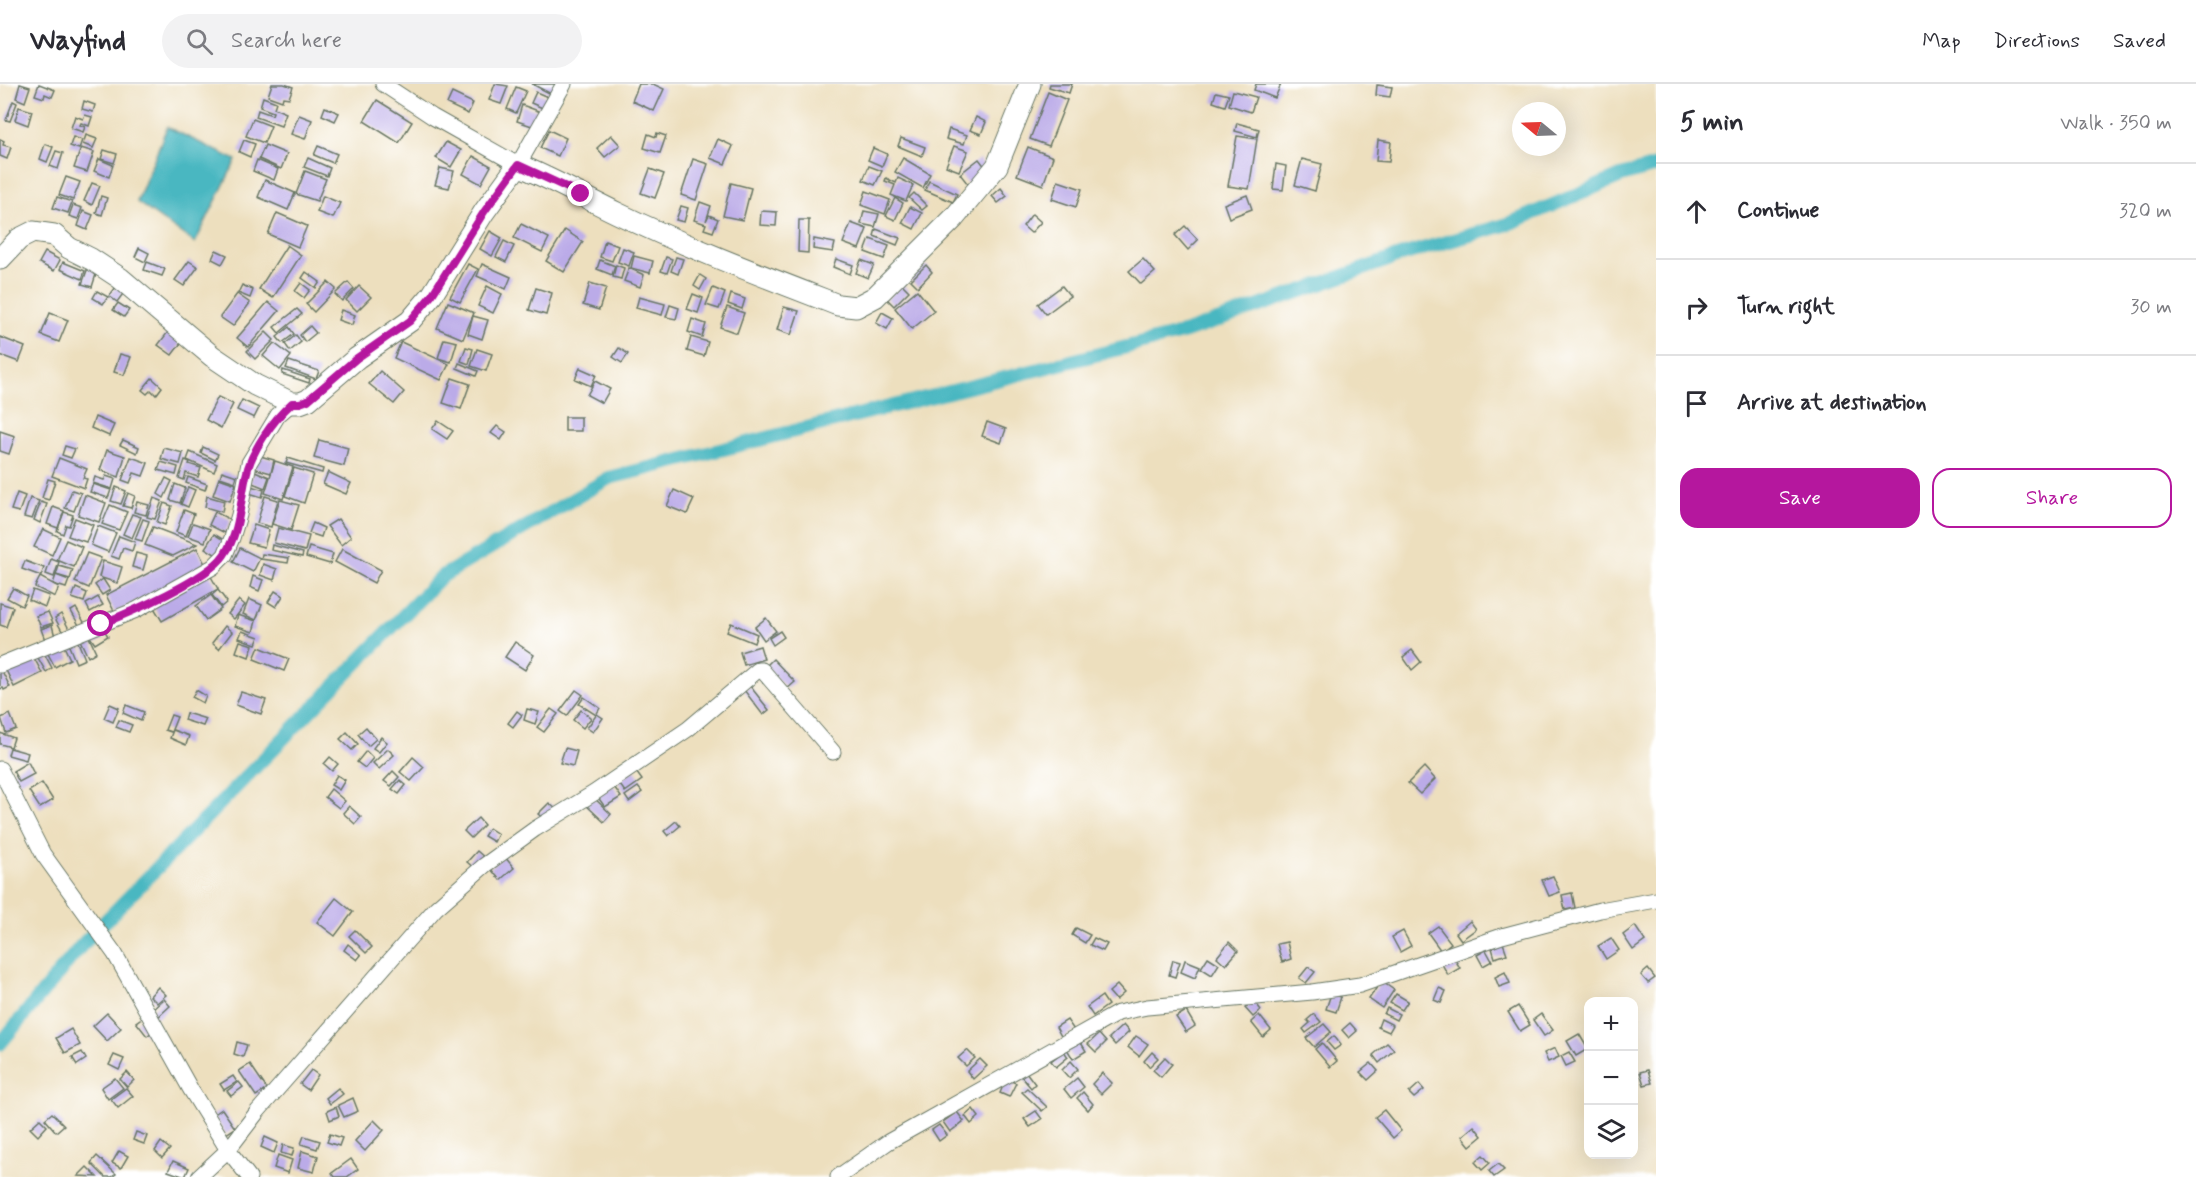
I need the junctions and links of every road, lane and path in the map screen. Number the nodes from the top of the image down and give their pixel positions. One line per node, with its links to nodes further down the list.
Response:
1 (383, 84): 4 (street)
2 (564, 84): 4 (street)
3 (1030, 84): 4 (main road)
4 (518, 165): 6 (main road)
5 (0, 259): 6 (main road)
6 (292, 403): 7 (street)
7 (0, 665)
8 (833, 752): 11 (street)
9 (0, 769): 11 (street)
10 (1656, 900): 14 (street)
11 (228, 1150): 12 (street); 13 (street)
12 (199, 1177)
13 (249, 1177)
14 (838, 1177)

